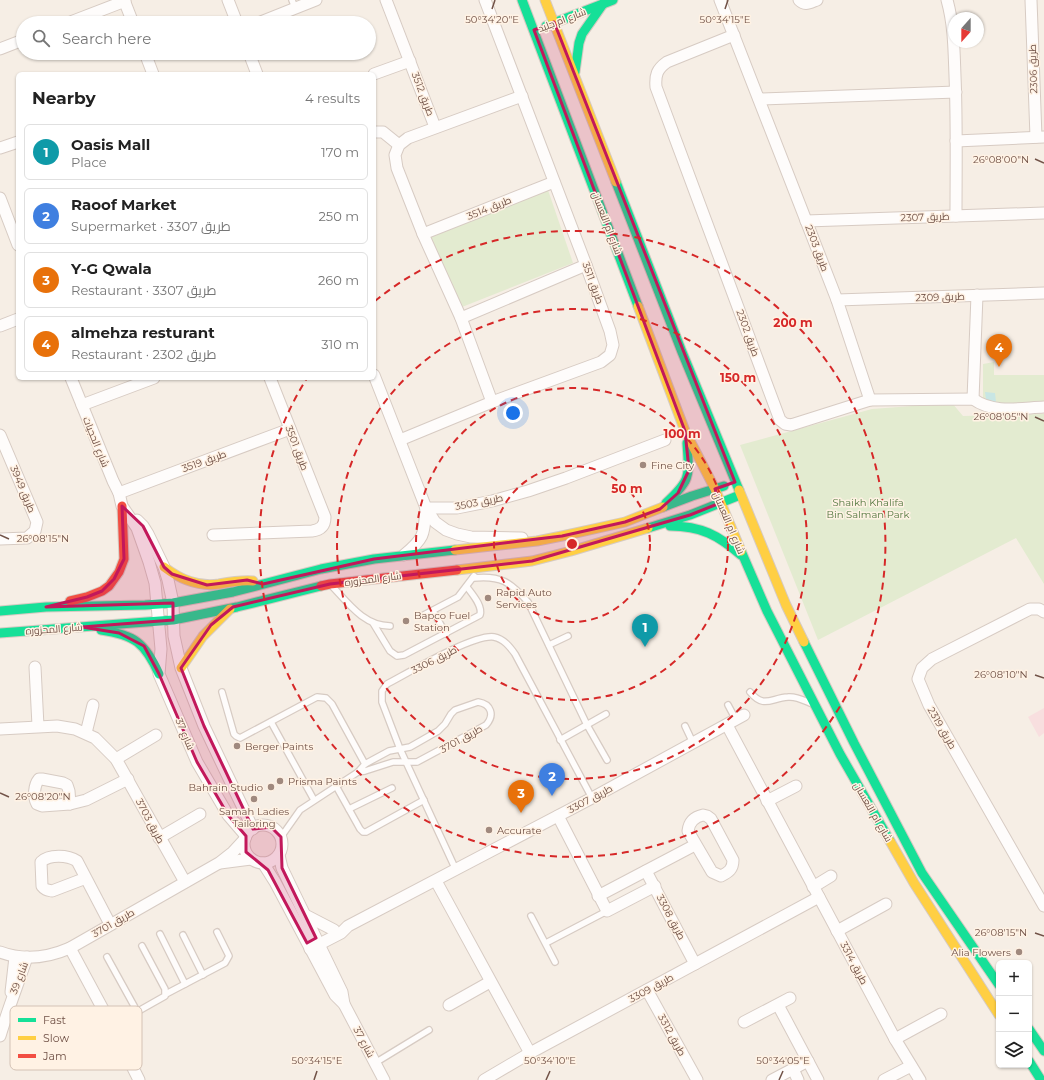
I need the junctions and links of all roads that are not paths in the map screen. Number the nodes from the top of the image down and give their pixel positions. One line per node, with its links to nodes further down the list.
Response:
1 (228, 0): 19 (street)
2 (316, 0): 14 (street)
3 (386, 0): 28 (street, طريق 3512)
4 (485, 0): 34 (street, طريق 3511)
5 (522, 0): 16 (main road, شارع ام النعسان)
6 (556, 0): 16 (main road, شارع ام جليد)
7 (613, 0): 15 (main road, شارع ام جليد)
8 (720, 0): 23 (street, طريق 2303)
9 (799, 0): 10 (street)
10 (817, 0)
11 (947, 0): 33 (street)
12 (1031, 0): 38 (street, طريق 2306)
13 (124, 1): 17 (street); 18 (street)
14 (294, 4): 20 (street)
15 (603, 4): 21 (main road, شارع ام جليد); 32 (main road)
16 (538, 6): 21 (main road, شارع ام النعسان); 22 (main road, شارع ام النعسان)
17 (86, 16)
18 (130, 16)
19 (234, 16)
20 (271, 16)
21 (554, 22): 22 (main road, شارع ام جليد); 32 (main road, شارع ام النعسان)
22 (534, 30): 67 (main road, شارع ام النعسان)
23 (734, 35): 35 (street, طريق 2303); 62 (street, طريق 2302)
24 (16, 43): 25 (street)
25 (0, 49)
26 (148, 60): 29 (street)
27 (252, 60): 30 (street)
28 (410, 61): 31 (street, طريق 3512); 36 (street, طريق 3512)
29 (152, 72)
30 (256, 72)
31 (376, 73)
32 (574, 74): 71 (main road, شارع ام النعسان)
33 (956, 92): 35 (street); 39 (street)
34 (522, 96): 36 (street); 43 (street, طريق 3511)
35 (758, 99): 47 (street, طريق 2303)
36 (435, 128): 41 (street)
37 (378, 132): 41 (street)
38 (1040, 137): 39 (street, طريق 2306)
39 (956, 141): 46 (street)
40 (16, 143): 42 (street)
41 (399, 145): 48 (street)
42 (0, 148)
43 (554, 182): 48 (street, طريق 3514); 50 (street, طريق 3511)
44 (0, 198): 49 (street)
45 (1044, 214): 46 (street, طريق 2307)
46 (956, 216): 47 (street, طريق 2307)
47 (806, 221): 53 (street, طريق 2303)
48 (423, 234): 54 (street)
49 (16, 238)
50 (586, 265): 54 (street); 63 (street, طريق 3511)
51 (1044, 293): 52 (street, طريق 2309)
52 (977, 295): 53 (street, طريق 2309); 61 (street)
53 (837, 300): 62 (street, طريق 2303)
54 (462, 318): 63 (street)
55 (16, 320): 56 (street)
56 (0, 326)
57 (71, 380): 64 (street, شارع الحجيات)
58 (149, 380): 64 (street)
59 (271, 380): 66 (street, طريق 3501)
60 (376, 380): 69 (street)
61 (973, 399): 62 (street, طريق 2302); 65 (street, طريق 2302)
62 (870, 400)
63 (492, 402): 69 (street, طريق 3511)
64 (82, 405): 73 (street, شارع الحجيات)
65 (1044, 407)
66 (290, 429): 73 (street, طريق 3519); 82 (street, طريق 3501)
67 (685, 431): 72 (main road, شارع ام النعسان); 79 (main road)
68 (0, 434): 83 (street, طريق 3949)
69 (400, 440): 77 (street)
70 (665, 440): 78 (street, طريق 3503)
71 (735, 482): 72 (main road, شارع المحزوره); 74 (main road, شارع ام النعسان)
72 (715, 489): 75 (main road, شارع ام النعسان); 79 (main road, شارع المحزوره)
73 (119, 493): 76 (street, شارع الحجيات)
74 (740, 495): 75 (main road, شارع المحزوره); 188 (main road, شارع ام النعسان)
75 (720, 503): 80 (main road, شارع المحزوره); 86 (main road, شارع ام النعسان)
76 (122, 506): 87 (street); 94 (street, شارع الحجيات); 95 (main road)
77 (426, 508): 78 (street, طريق 3503); 81 (street); 85 (street)
78 (457, 508): 81 (street)
79 (660, 508): 84 (main road, شارع المحزوره)
80 (649, 527): 86 (main road); 88 (main road, شارع المحزوره)
81 (446, 530): 84 (street)
82 (213, 535)
83 (0, 539)
84 (537, 541): 85 (main road, شارع المحزوره)
85 (404, 555): 90 (main road, شارع المحزوره)
86 (743, 556): 115 (main road, شارع ام النعسان)
87 (164, 567): 90 (main road); 93 (street)
88 (480, 567): 89 (lane); 91 (main road, شارع المحزوره)
89 (473, 578): 92 (lane); 109 (lane)
90 (263, 584): 93 (main road, شارع المحزوره)
91 (330, 584): 96 (main road, شارع المحزوره); 103 (lane)
92 (467, 587): 98 (lane); 107 (lane)
93 (173, 603): 94 (main road, شارع المحزوره); 102 (street)
94 (158, 604): 95 (main road, شارع المحزوره); 101 (street, شارع الحجيات)
95 (46, 608): 97 (main road, شارع المحزوره)
96 (233, 608): 102 (main road, شارع المحزوره); 111 (main road)
97 (0, 611)
98 (433, 611): 100 (lane); 107 (lane)
99 (1044, 612): 166 (street, طريق 2319)
100 (422, 616)
101 (158, 620): 102 (main road, شارع المحزوره); 105 (main road, شارع المحزوره); 112 (street, شارع 37)
102 (173, 620): 111 (street)
103 (373, 623): 104 (lane); 107 (lane)
104 (390, 626)
105 (82, 627): 106 (main road, شارع المحزوره); 112 (main road)
106 (0, 633)
107 (446, 634)
108 (568, 636): 109 (lane)
109 (549, 645): 121 (lane)
110 (35, 667): 122 (street)
111 (181, 668): 147 (street)
112 (159, 674): 147 (street, شارع 37)
113 (222, 692): 120 (lane)
114 (750, 692): 115 (lane)
115 (815, 704): 199 (main road, شارع ام النعسان)
116 (93, 705): 125 (street)
117 (728, 705): 119 (lane)
118 (606, 714): 121 (lane)
119 (735, 720): 128 (street, طريق 3307); 142 (street, طريق 3314)
120 (271, 722): 133 (lane); 140 (lane)
121 (587, 725): 127 (lane); 131 (lane)
122 (38, 726): 124 (street, طريق 3703); 125 (street, طريق 3703)
123 (685, 726): 128 (lane)
124 (0, 729)
125 (86, 733): 130 (street, طريق 3703)
126 (156, 735): 130 (street)
127 (560, 740): 129 (lane, طريق 3306); 139 (lane, طريق 3306)
128 (694, 743): 139 (street, طريق 3307)
129 (400, 749): 132 (lane, طريق 3306); 132 (lane, طريق 3701); 133 (lane, طريق 3701)
130 (116, 759): 135 (street, طريق 3703)
131 (607, 760)
132 (407, 763): 134 (lane, طريق 3701); 141 (lane, طريق 3306)
133 (366, 764): 134 (lane, طريق 3701)
134 (358, 772): 136 (lane, طريق 3701)
135 (128, 778): 143 (street); 149 (street, طريق 3703)
136 (336, 786): 140 (lane, طريق 3701); 144 (lane)
137 (796, 786): 142 (street)
138 (392, 788): 144 (lane)
139 (592, 798): 146 (street, طريق 3307)
140 (314, 800): 148 (lane, طريق 3701)
141 (424, 800): 144 (lane); 155 (lane, طريق 3306)
142 (767, 801): 162 (street, طريق 3314)
143 (70, 804)
144 (349, 809)
145 (200, 814): 149 (street)
146 (558, 816): 155 (street, طريق 3307); 163 (street)
147 (248, 835): 148 (street); 152 (street); 153 (street, طريق 3701)
148 (280, 837): 151 (street)
149 (159, 838): 160 (street, طريق 3703)
150 (695, 845): 150 (street); 156 (street)
151 (279, 855): 154 (street); 168 (street, شارع 37)
152 (251, 859): 153 (street, طريق 3701); 154 (street)
153 (219, 863): 160 (street, طريق 3701)
154 (263, 863): 178 (street, شارع 37)
155 (456, 870): 159 (street, طريق 3307)
156 (646, 871): 161 (street, طريق 3308); 163 (street)
157 (831, 876): 162 (street)
158 (86, 878): 170 (street)
159 (436, 881): 171 (street, طريق 3307); 189 (street)
160 (185, 882): 170 (street, طريق 3701)
161 (655, 886): 167 (street); 186 (street, طريق 3308)
162 (813, 886): 164 (street, طريق 3314)
163 (598, 896): 167 (street)
164 (819, 897): 173 (street, طريق 3314); 186 (street, طريق 3309)
165 (886, 904): 173 (street)
166 (1044, 906)
167 (607, 911): 177 (lane)
168 (305, 915): 172 (street); 178 (street, شارع 37)
169 (531, 916): 177 (lane)
170 (110, 924): 180 (street, طريق 3701)
171 (348, 926): 172 (street, طريق 3307); 178 (street, طريق 3307)
172 (334, 930): 178 (street, طريق 3307)
173 (837, 931): 206 (street, طريق 3314)
174 (217, 932): 187 (lane)
175 (160, 934): 190 (lane)
176 (183, 935): 187 (lane)
177 (546, 943): 185 (lane)
178 (313, 944): 210 (street, شارع 37)
179 (142, 946): 192 (lane)
180 (70, 948): 184 (street, طريق 3701); 197 (street)
181 (0, 952): 183 (street, طريق 3701)
182 (107, 956): 198 (lane)
183 (15, 957): 184 (street, طريق 3701); 194 (street, شارع 39)
184 (27, 957): 194 (street, شارع 39)
185 (555, 962)
186 (695, 964): 191 (street, طريق 3309)
187 (203, 975): 190 (lane)
188 (996, 981)
189 (490, 982): 195 (street); 208 (street)
190 (186, 984): 192 (lane)
191 (647, 990): 208 (street, طريق 3309); 218 (street, طريق 3312)
192 (166, 994): 200 (lane)
193 (790, 998): 196 (street)
194 (11, 999): 205 (street, شارع 39)
195 (449, 1005)
196 (778, 1005): 202 (street); 209 (street)
197 (101, 1006)
198 (134, 1006)
199 (996, 1010)
200 (142, 1011)
201 (941, 1014): 206 (street)
202 (744, 1022)
203 (429, 1030): 210 (lane)
204 (1031, 1032): 207 (main road)
205 (0, 1036)
206 (895, 1039): 211 (street, طريق 3314)
207 (1044, 1051)
208 (530, 1053): 217 (street, طريق 3309)
209 (808, 1061): 213 (street); 221 (street)
210 (374, 1063): 216 (street, شارع 37)
211 (911, 1066): 222 (street); 223 (street, طريق 3314)
212 (1032, 1066): 224 (main road)
213 (793, 1069): 219 (street); 220 (street)
214 (134, 1070): 215 (street)
215 (139, 1080)
216 (383, 1080)
217 (484, 1080)
218 (696, 1080)
219 (772, 1080)
220 (798, 1080)
221 (818, 1080)
222 (884, 1080)
223 (920, 1080)
224 (1041, 1080)

